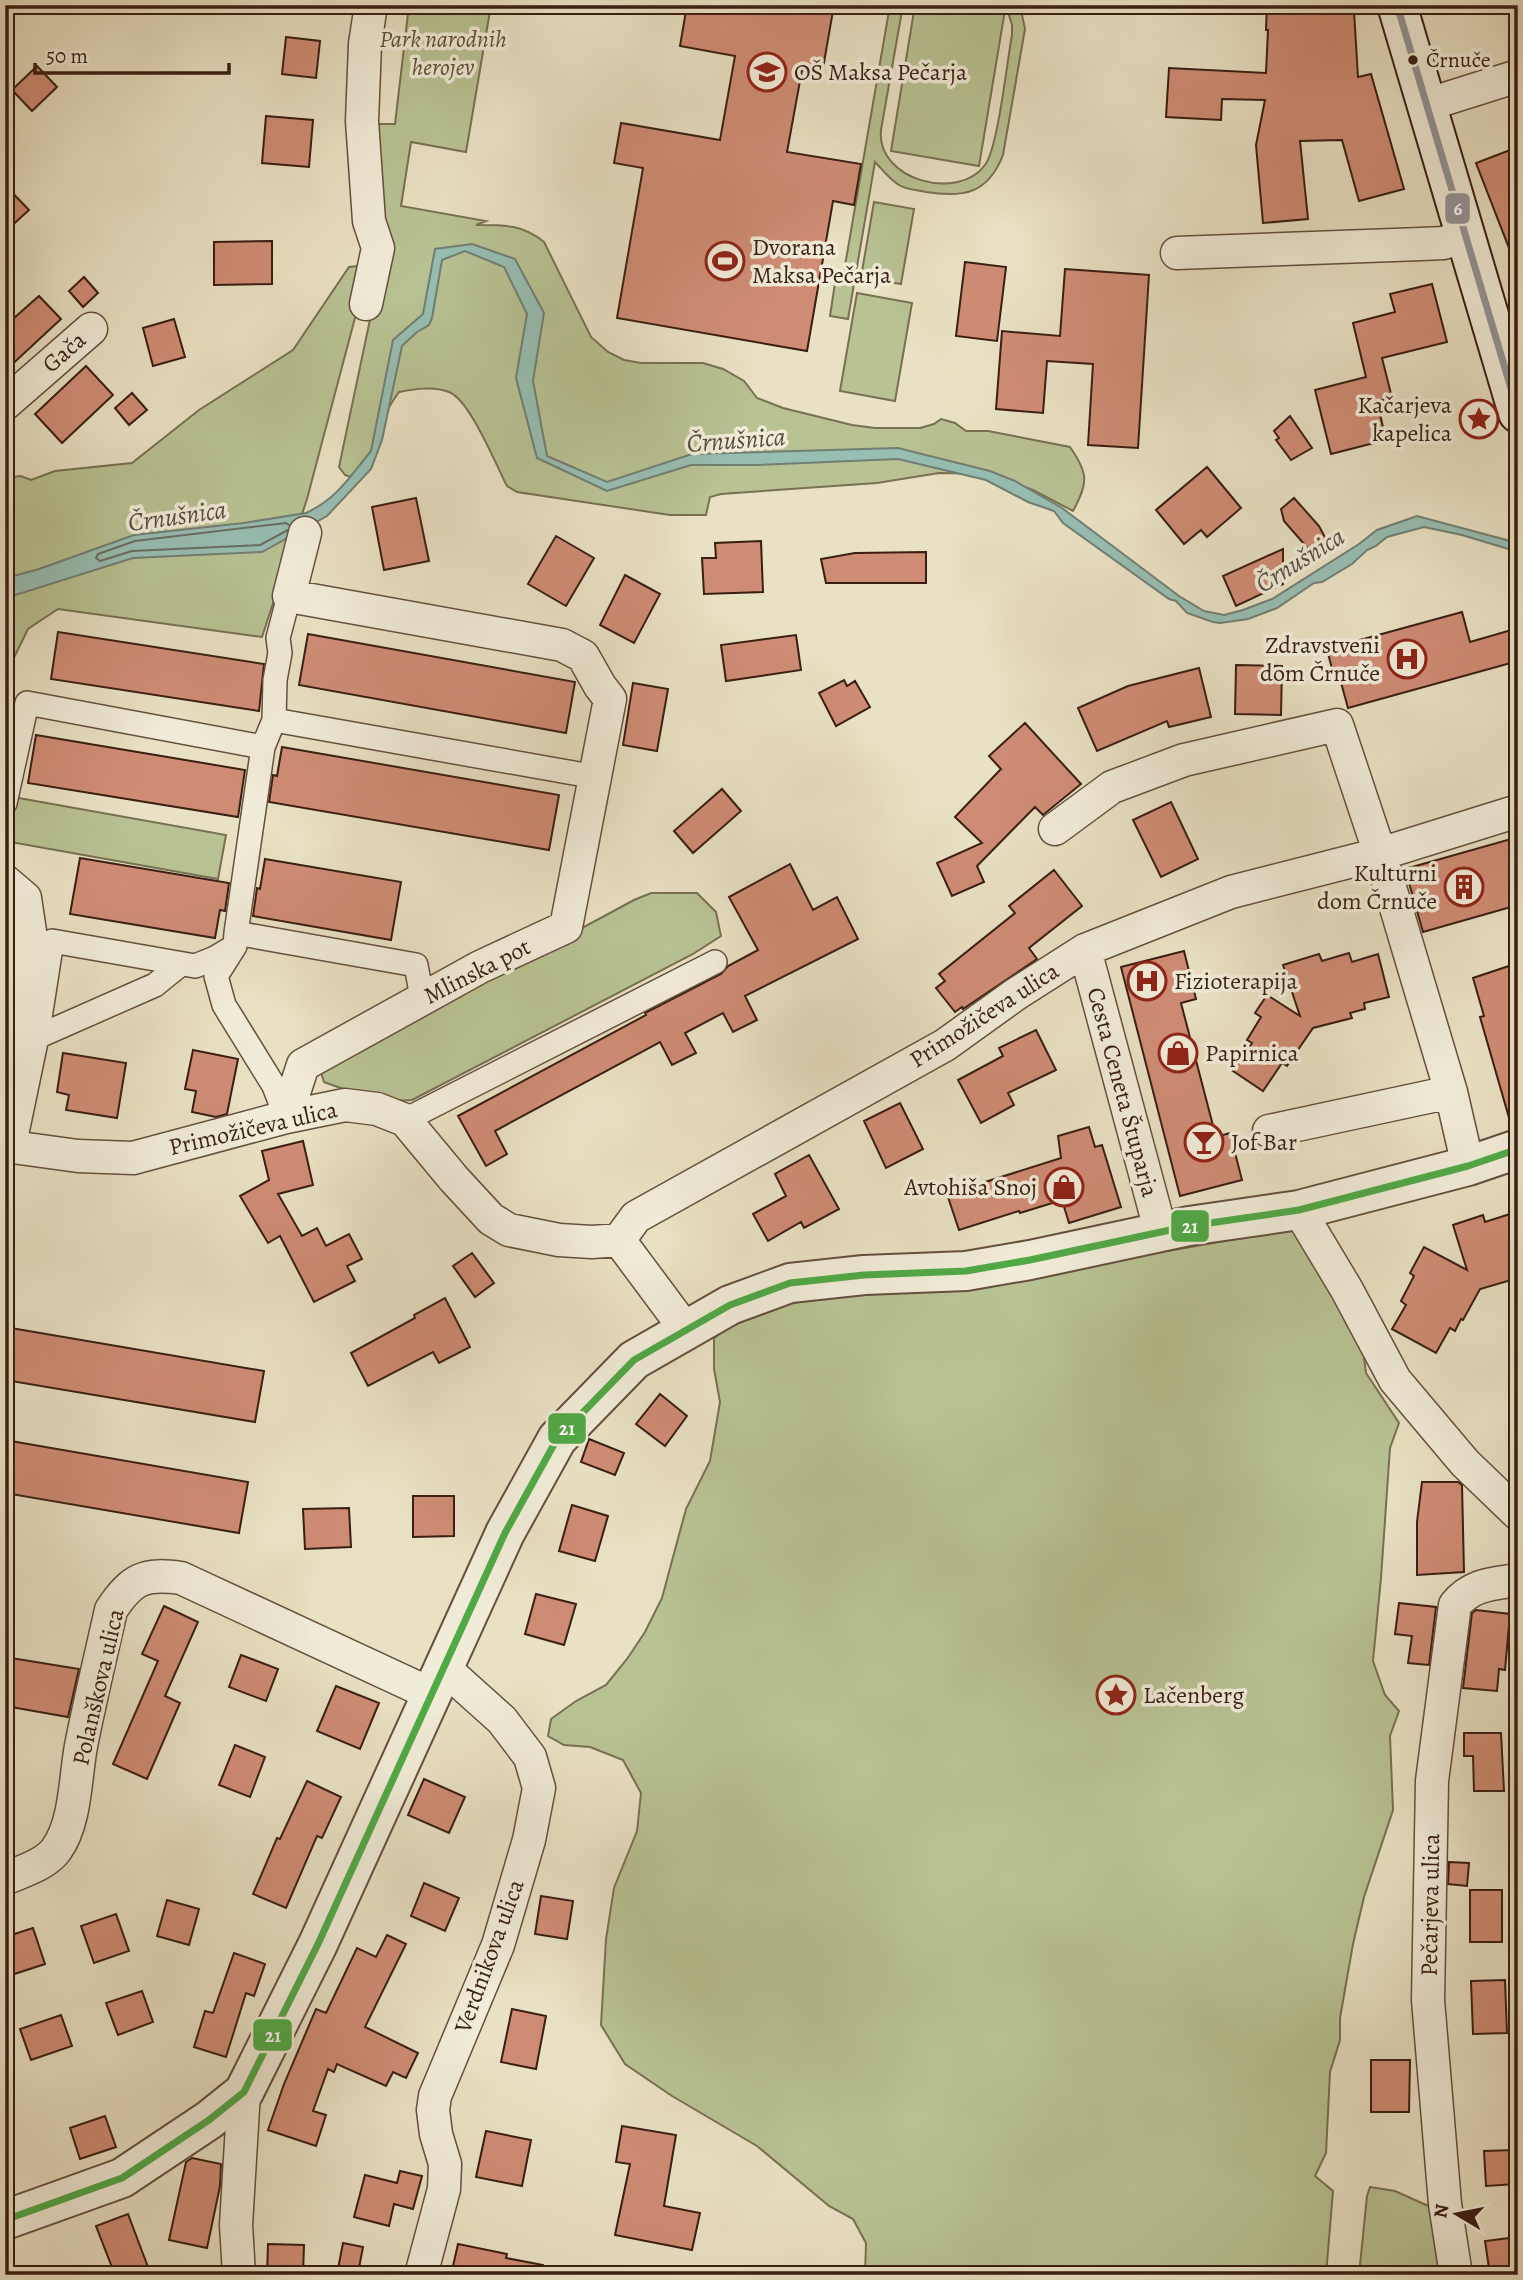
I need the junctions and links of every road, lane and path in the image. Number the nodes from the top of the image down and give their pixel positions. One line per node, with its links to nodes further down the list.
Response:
1 (371, 5): 7 (street)
2 (1397, 5): 4 (street)
3 (1516, 81): 4 (street)
4 (1426, 105): 5 (street)
5 (1465, 237): 6 (street); 10 (street)
6 (1177, 253)
7 (366, 304)
8 (91, 328): 9 (street, Gača)
9 (5, 404)
10 (1518, 413)
11 (305, 533): 12 (street)
12 (289, 596): 13 (street); 15 (street, Mlinska pot)
13 (274, 720): 14 (street); 15 (street)
14 (263, 747): 16 (street); 22 (street)
15 (596, 777): 26 (street, Mlinska pot)
16 (5, 803)
17 (1518, 811): 19 (street, Primožičeva ulica)
18 (1055, 830): 19 (street)
19 (1380, 854): 23 (street, Primožičeva ulica); 29 (street)
20 (5, 881): 21 (street)
21 (42, 940): 25 (street); 27 (street); 28 (street)
22 (235, 940): 25 (street); 26 (street); 30 (street)
23 (1085, 950): 37 (street, Cesta Ceneta Štuparja); 38 (street, Primožičeva ulica)
24 (715, 962): 31 (street)
25 (181, 964): 27 (street)
26 (422, 998): 30 (street, Mlinska pot)
27 (37, 1037): 33 (street)
28 (5, 1073)
29 (1451, 1092): 32 (street); 35 (street)
30 (286, 1118): 31 (street, Primožičeva ulica); 33 (street, Primožičeva ulica)
31 (405, 1120): 38 (street)
32 (1269, 1131)
33 (9, 1146)
34 (1518, 1149): 35 (street)
35 (1468, 1166): 36 (street)
36 (1299, 1210): 37 (street); 40 (street)
37 (1161, 1233): 39 (street)
38 (619, 1240): 39 (street)
39 (686, 1330): 42 (street)
40 (1518, 1514)
41 (1518, 1580): 48 (street, Pečarjeva ulica)
42 (438, 1681): 43 (street, Polanškova ulica); 44 (street); 47 (street, Verdnikova ulica)
43 (5, 1879)
44 (244, 2092): 45 (street); 46 (street)
45 (5, 2220)
46 (239, 2275)
47 (421, 2275)
48 (1456, 2275)

